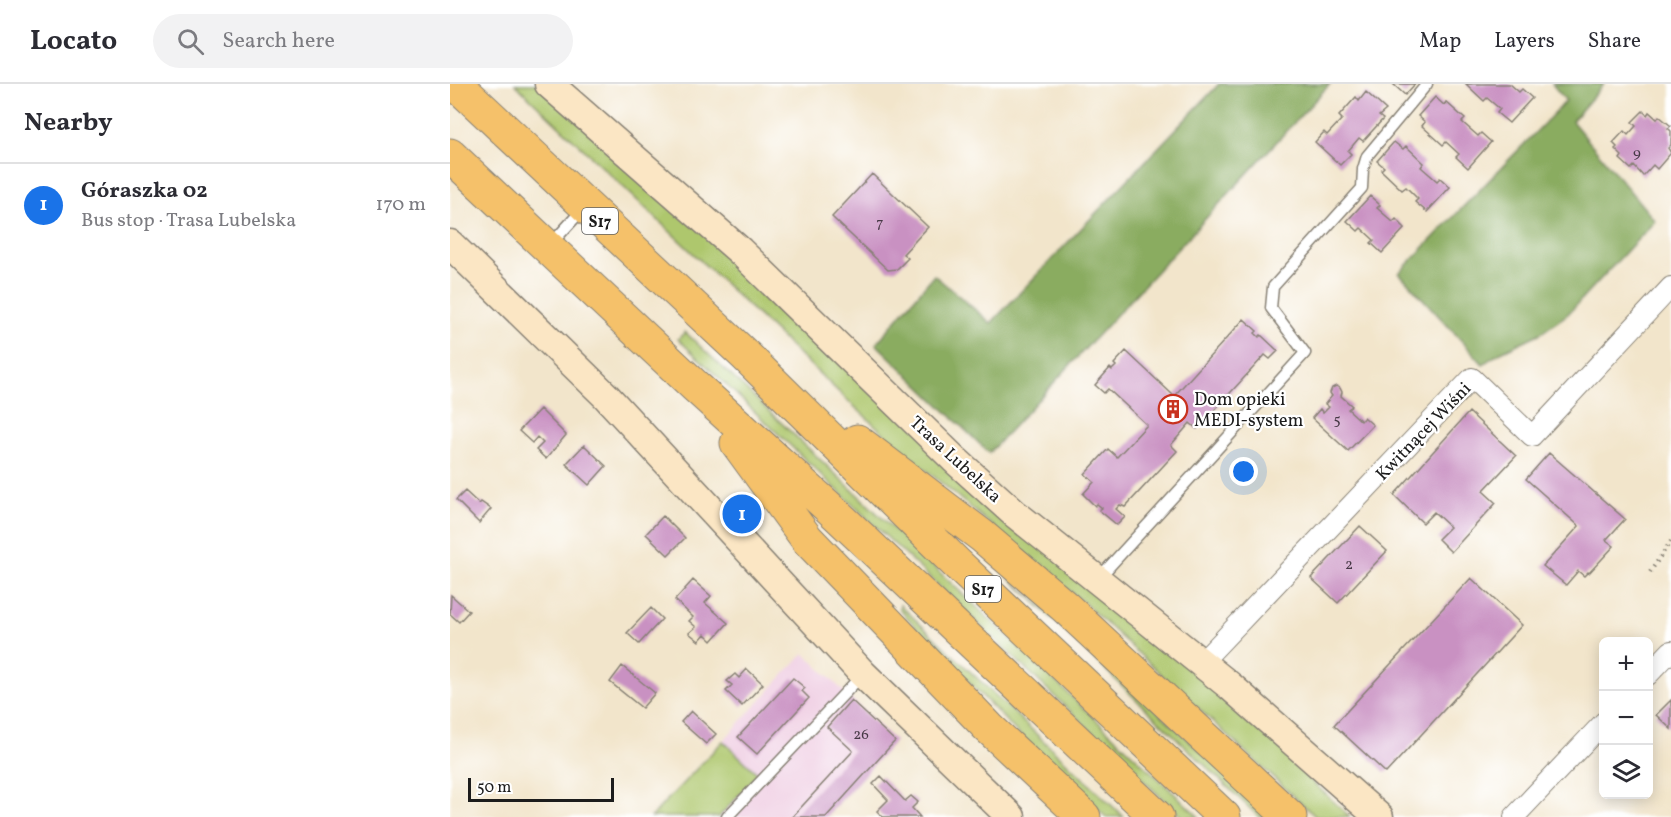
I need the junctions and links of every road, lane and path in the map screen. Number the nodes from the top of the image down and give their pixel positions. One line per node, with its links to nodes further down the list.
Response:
1 (456, 84): 5 (highway, S17)
2 (549, 84): 13 (street, Trasa Lubelska)
3 (1427, 84): 13 (lane)
4 (450, 155): 7 (highway, S17)
5 (585, 207): 7 (lane); 9 (highway, S17)
6 (450, 244): 17 (street)
7 (548, 248): 10 (highway, S17)
8 (1671, 287): 15 (street, Kwitnącej Wiśni)
9 (746, 356): 23 (highway, S17); 24 (highway)
10 (694, 386): 21 (highway); 22 (highway, S17)
11 (1671, 541): 12 (path)
12 (1650, 572)
13 (1097, 580): 15 (street, Trasa Lubelska)
14 (1671, 651): 16 (street)
15 (1201, 663): 25 (street, Trasa Lubelska)
16 (1653, 670)
17 (863, 674): 19 (lane); 20 (street)
18 (1599, 727): 26 (street)
19 (727, 817)
20 (1011, 817)
21 (1084, 817)
22 (1157, 817)
23 (1224, 817)
24 (1290, 817)
25 (1379, 817)
26 (1514, 817)

